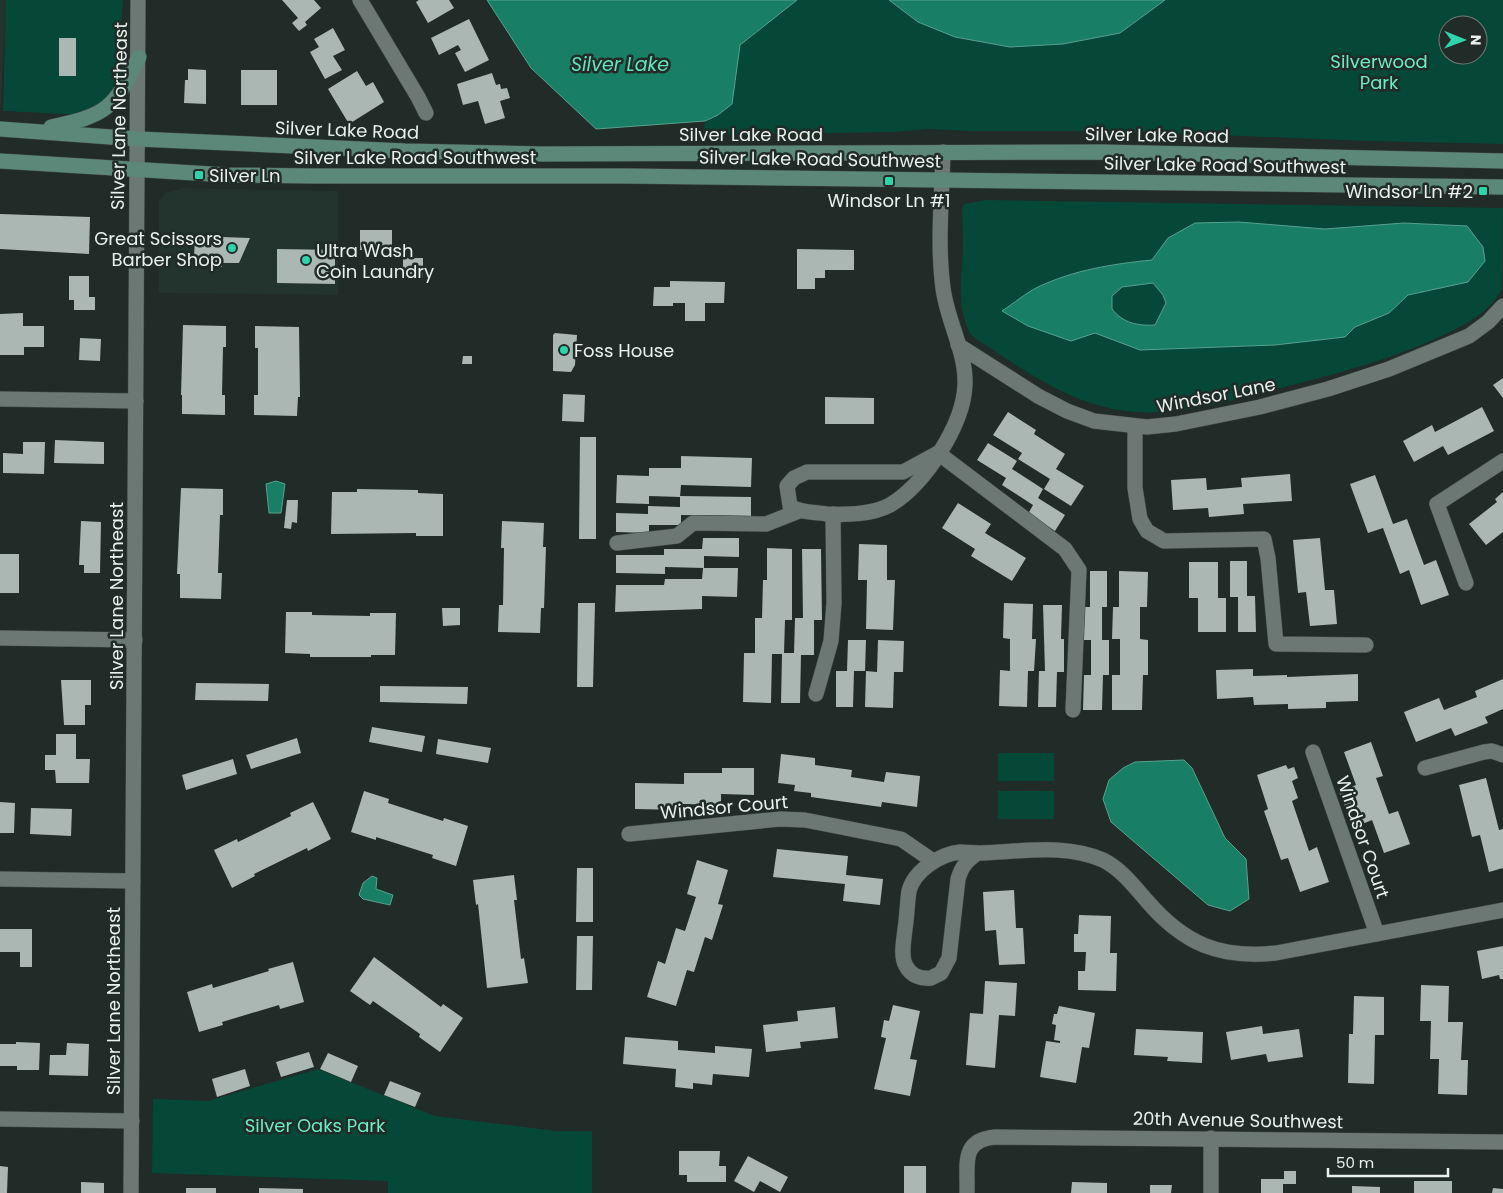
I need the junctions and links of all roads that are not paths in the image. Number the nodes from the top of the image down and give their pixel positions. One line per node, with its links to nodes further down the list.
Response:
1 (138, 0): 3 (street, Silver Lane Northeast)
2 (360, 0): 4 (street)
3 (139, 57): 6 (main road); 7 (street, Silver Lane Northeast)
4 (426, 113)
5 (0, 129): 6 (main road, Silver Lake Road)
6 (35, 131): 7 (main road, Silver Lake Road)
7 (138, 139): 8 (main road, Silver Lake Road); 11 (street, Silver Lane Northeast)
8 (943, 152): 10 (main road, Silver Lake Road); 12 (street)
9 (0, 161): 11 (main road, Silver Lake Road Southwest)
10 (1503, 161)
11 (137, 169): 12 (main road, Silver Lake Road Southwest); 17 (street, Silver Lane Northeast)
12 (942, 179): 13 (main road, Silver Lake Road Southwest); 15 (street)
13 (1503, 187)
14 (1503, 306): 18 (street, Windsor Lane)
15 (958, 345): 18 (street, Windsor Lane); 19 (street)
16 (0, 399): 17 (street)
17 (136, 401): 26 (street, Silver Lane Northeast)
18 (1135, 426): 27 (street)
19 (938, 453): 21 (street); 22 (street); 29 (street)
20 (1503, 461): 24 (street)
21 (799, 511): 22 (street); 23 (street)
22 (833, 514): 28 (street)
23 (618, 542)
24 (1466, 583)
25 (0, 638): 26 (street)
26 (135, 640): 37 (street, Silver Lane Northeast)
27 (1366, 645)
28 (816, 694)
29 (1073, 710)
30 (1313, 752): 39 (street, Windsor Court)
31 (1503, 755): 32 (street)
32 (1425, 768)
33 (629, 834): 35 (street, Windsor Court)
34 (978, 853): 35 (street); 35 (street); 39 (street)
35 (934, 861)
36 (0, 879): 37 (street)
37 (132, 881): 41 (street, Silver Lane Northeast)
38 (1503, 910): 39 (street)
39 (1377, 934)
40 (0, 1119): 41 (street)
41 (132, 1121): 44 (street, Silver Lane Northeast)
42 (1211, 1138): 43 (street, 20th Avenue Southwest); 45 (street, 20th Avenue Southwest); 46 (street)
43 (1503, 1142)
44 (131, 1193)
45 (967, 1193)
46 (1211, 1193)

